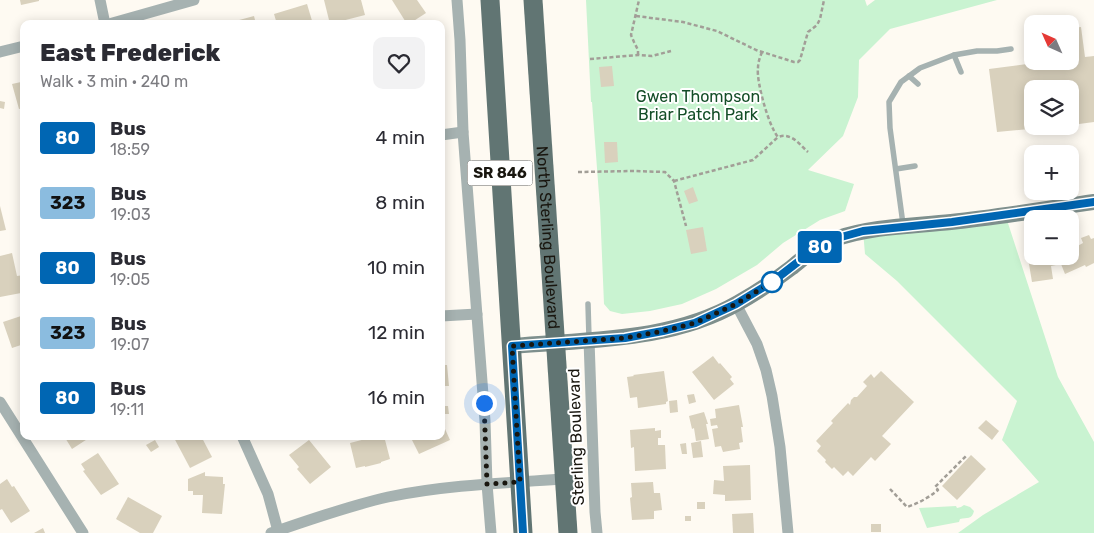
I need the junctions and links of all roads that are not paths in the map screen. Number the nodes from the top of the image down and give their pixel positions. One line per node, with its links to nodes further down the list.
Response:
1 (100, 0): 6 (street)
2 (194, 0): 7 (street)
3 (457, 0): 15 (street)
4 (490, 0): 27 (main road, SR 846)
5 (533, 0): 26 (main road, North Sterling Boulevard / SR 846)
6 (104, 20)
7 (123, 20)
8 (20, 47): 10 (street)
9 (1012, 49): 11 (lane)
10 (0, 52)
11 (954, 55): 12 (lane); 13 (lane)
12 (961, 72)
13 (909, 76): 14 (lane); 18 (lane)
14 (918, 84)
15 (464, 132): 16 (street); 23 (street)
16 (445, 134)
17 (915, 166): 18 (lane)
18 (896, 169): 20 (lane)
19 (1094, 202): 20 (street)
20 (903, 226): 22 (street)
21 (588, 304): 25 (lane)
22 (736, 304): 25 (street); 41 (street)
23 (477, 314): 24 (street); 34 (street)
24 (445, 316)
25 (589, 340): 26 (street); 40 (street, Sterling Boulevard)
26 (556, 342): 27 (street); 32 (main road, North Sterling Boulevard / SR 846)
27 (512, 346): 33 (main road, SR 846)
28 (0, 402): 29 (street)
29 (20, 434)
30 (24, 440): 36 (street)
31 (244, 440): 35 (street)
32 (564, 479): 33 (street); 39 (main road, North Sterling Boulevard / SR 846)
33 (520, 482): 34 (street); 38 (main road, SR 846)
34 (487, 484): 35 (street); 37 (street)
35 (274, 532)
36 (83, 533)
37 (491, 533)
38 (523, 533)
39 (568, 533)
40 (597, 533)
41 (788, 533)

